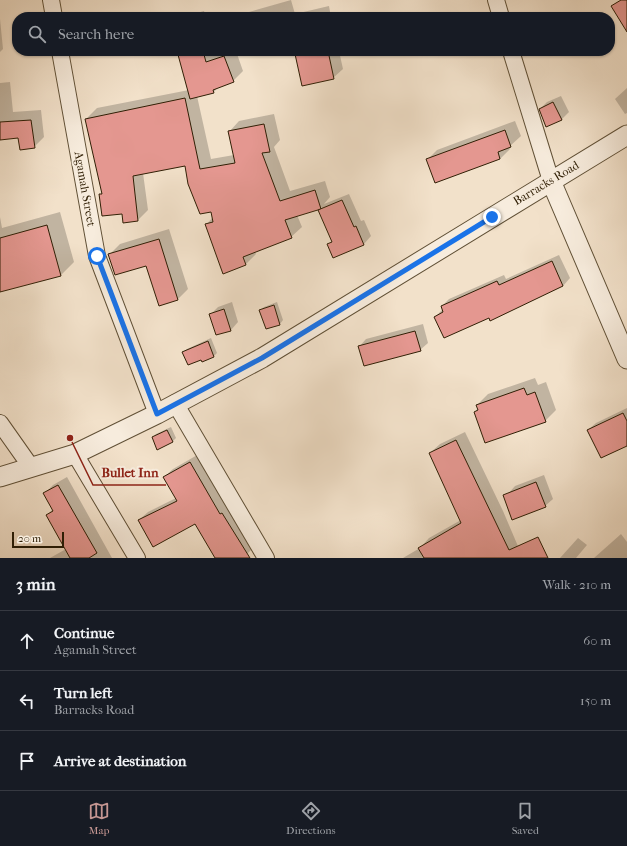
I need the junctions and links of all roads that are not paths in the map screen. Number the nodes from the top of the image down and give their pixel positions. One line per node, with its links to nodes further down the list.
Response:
1 (50, 0): 3 (street)
2 (496, 0): 4 (street)
3 (53, 12)
4 (500, 12)
5 (61, 56): 11 (street, Agamah Street)
6 (513, 56): 8 (street)
7 (627, 135): 8 (street, Barracks Road)
8 (551, 180): 9 (street); 10 (street, Barracks Road)
9 (627, 358)
10 (175, 403): 11 (street, Barracks Road); 17 (street)
11 (157, 414): 13 (street, Barracks Road)
12 (0, 423): 14 (street)
13 (75, 454): 14 (street, Barracks Road); 16 (street)
14 (31, 467): 15 (street, Barracks Road)
15 (0, 477)
16 (138, 558)
17 (266, 558)

